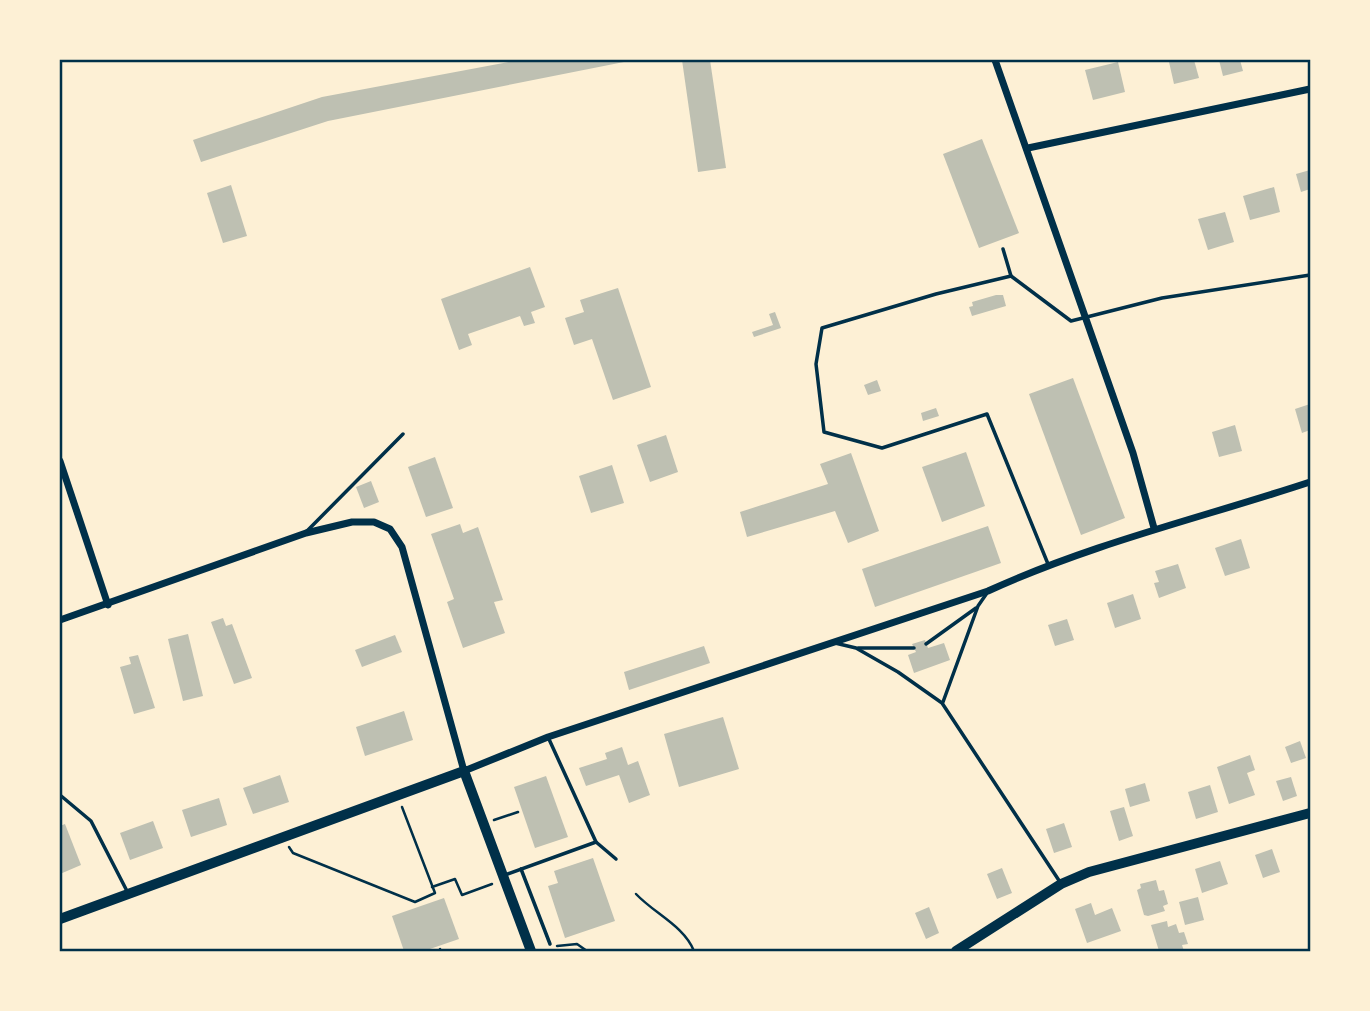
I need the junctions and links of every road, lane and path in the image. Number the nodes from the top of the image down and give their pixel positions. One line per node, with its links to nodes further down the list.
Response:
1 (995, 60): 3 (street)
2 (1311, 89): 3 (street)
3 (1028, 148): 7 (street)
4 (1003, 249): 6 (lane)
5 (1311, 275): 7 (lane)
6 (1011, 276): 7 (lane); 13 (lane)
7 (1085, 318): 11 (street)
8 (403, 433): 12 (lane)
9 (60, 461): 15 (street)
10 (1311, 482): 11 (street)
11 (1154, 528): 13 (street)
12 (306, 533): 15 (street); 24 (street)
13 (1048, 564): 14 (street)
14 (988, 591): 16 (lane); 18 (street)
15 (108, 605): 17 (street)
16 (978, 606): 19 (lane); 22 (lane)
17 (60, 620)
18 (833, 643): 20 (lane); 23 (street)
19 (926, 644)
20 (856, 648): 21 (lane); 22 (lane)
21 (914, 648)
22 (942, 703): 36 (lane)
23 (548, 737): 24 (street); 31 (lane)
24 (464, 771): 26 (street); 29 (street)
25 (60, 795): 38 (lane)
26 (398, 797): 30 (street); 37 (path)
27 (518, 812): 29 (path)
28 (1311, 813): 36 (street)
29 (485, 823): 34 (street)
30 (283, 839): 37 (path); 38 (street)
31 (596, 842): 32 (lane); 33 (lane)
32 (616, 859)
33 (521, 869): 34 (lane); 41 (lane)
34 (505, 875): 42 (street)
35 (495, 883): 37 (path)
36 (1061, 884): 45 (street)
37 (432, 887)
38 (129, 894): 40 (street)
39 (636, 894): 44 (path)
40 (60, 919)
41 (550, 944): 43 (path)
42 (531, 951)
43 (587, 951)
44 (694, 951)
45 (956, 951)

